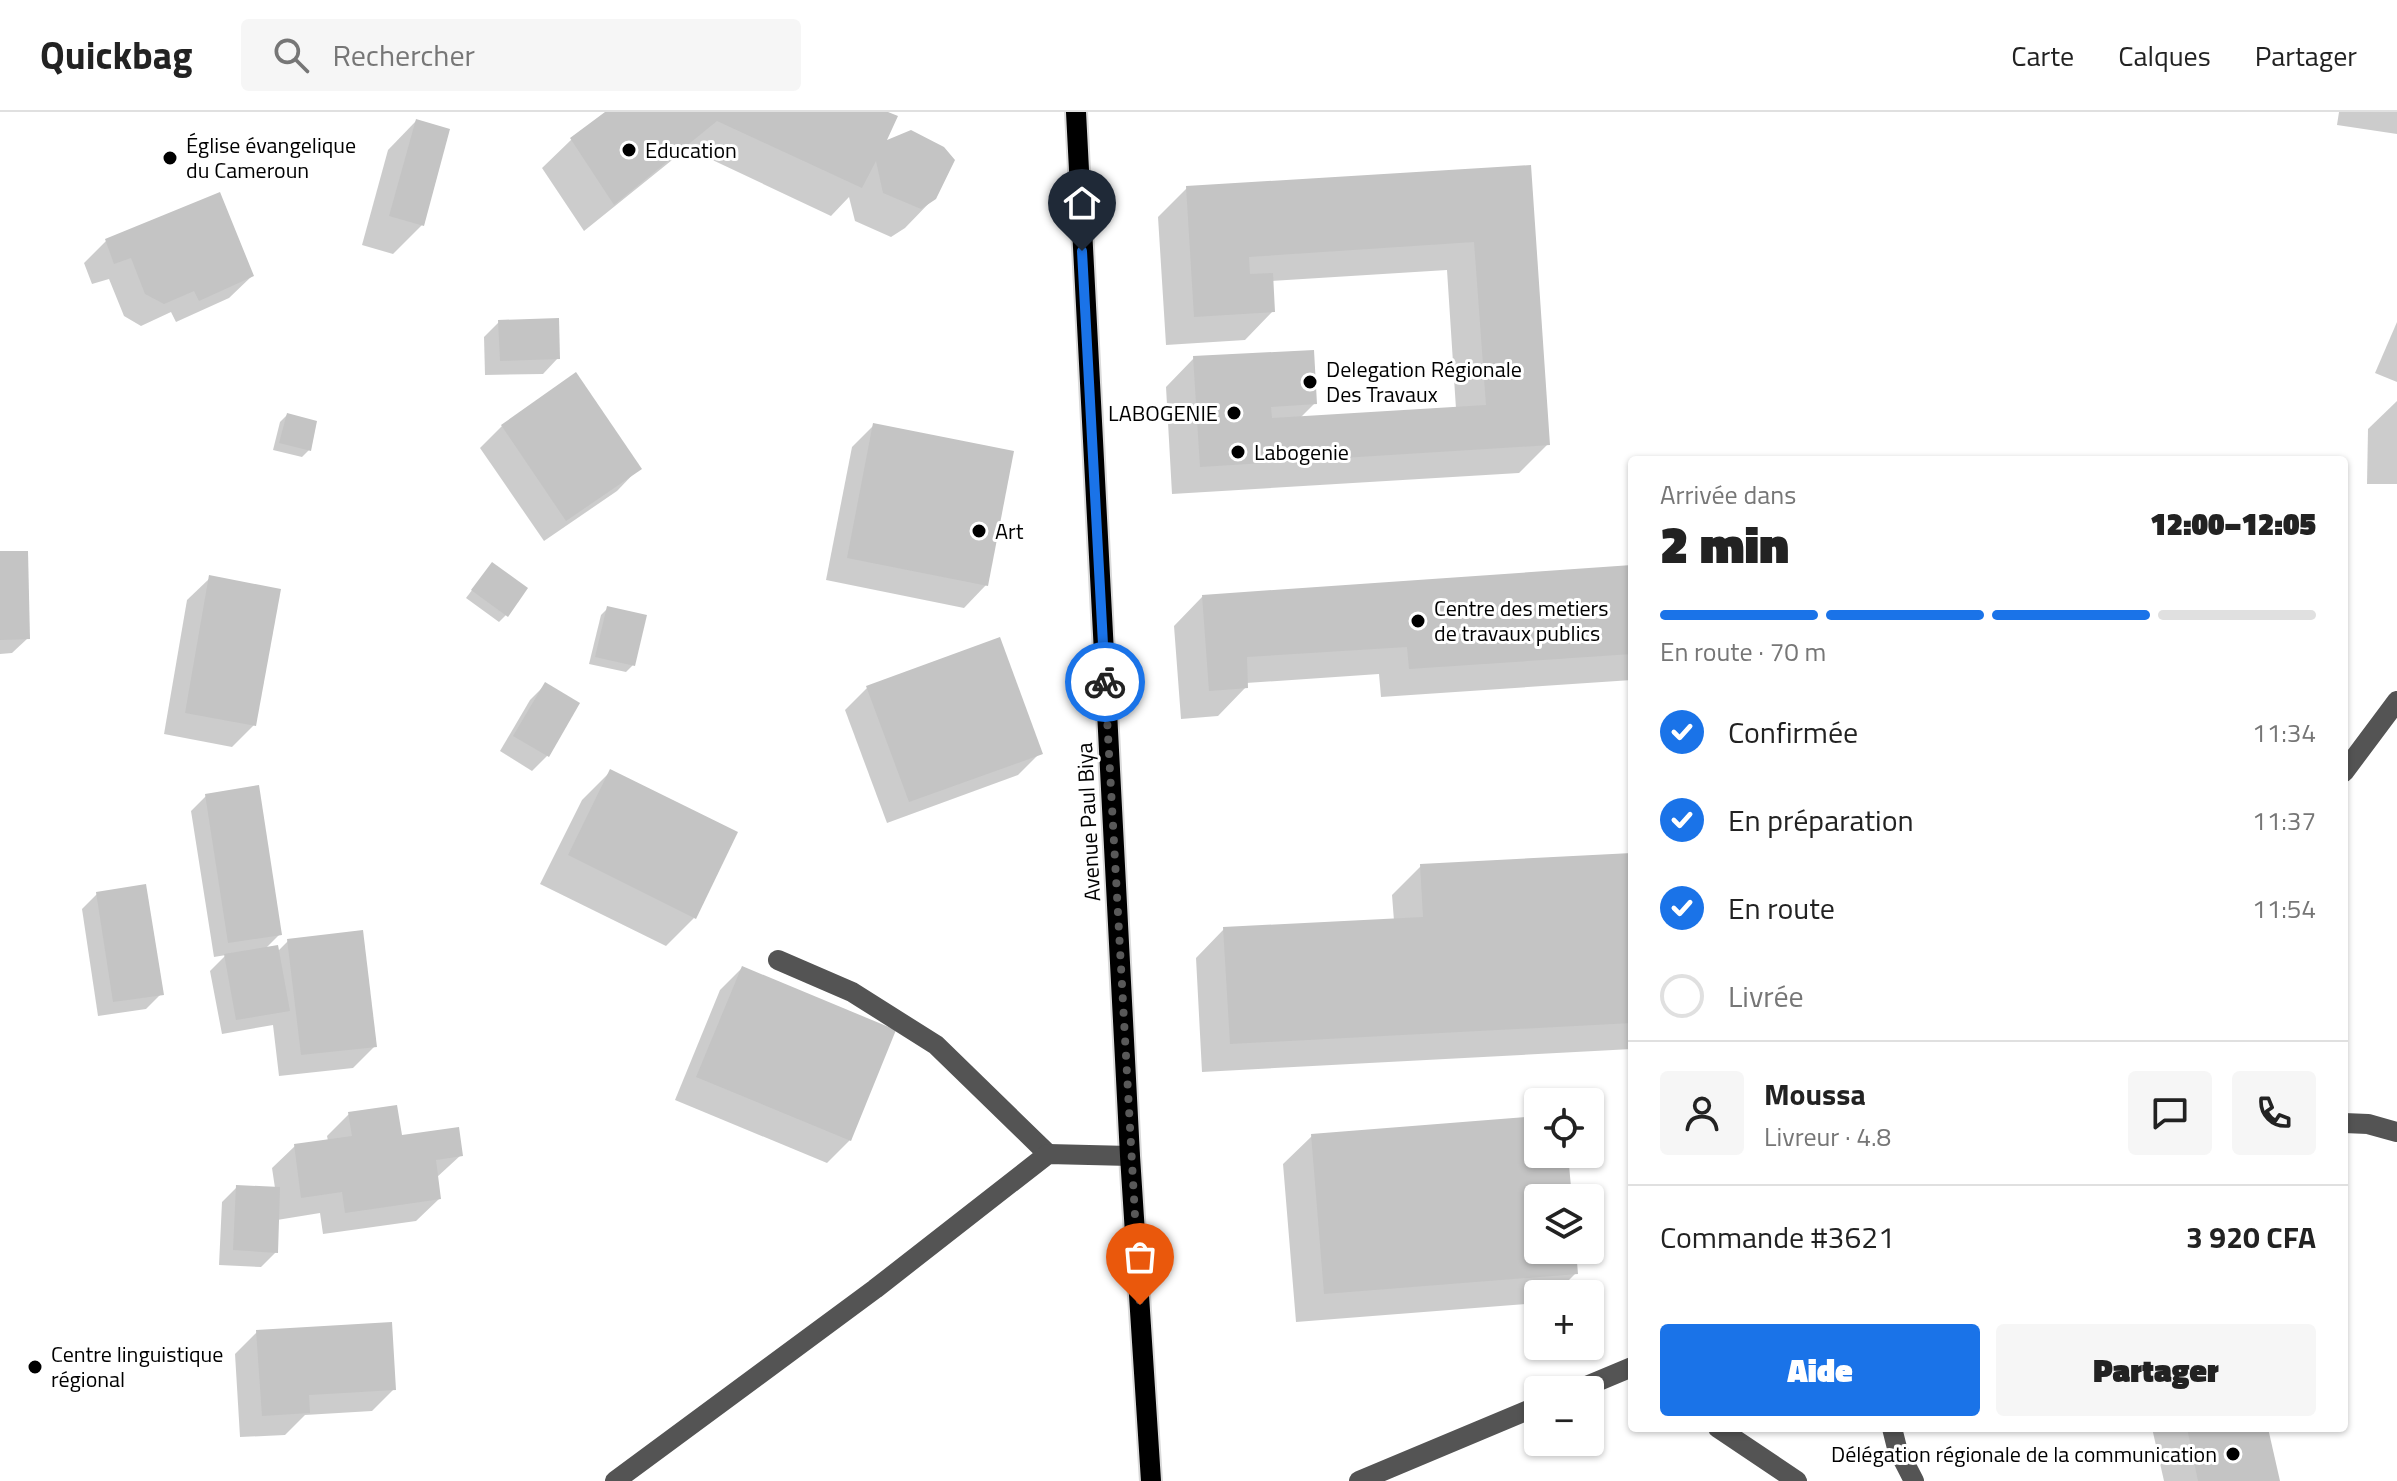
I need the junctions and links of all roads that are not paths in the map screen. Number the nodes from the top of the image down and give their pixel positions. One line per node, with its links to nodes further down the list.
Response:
1 (1076, 112): 8 (main road, Avenue Paul Biya)
2 (2397, 701): 3 (street)
3 (2348, 767)
4 (778, 960): 7 (street)
5 (2348, 1123): 6 (street)
6 (2397, 1132)
7 (1048, 1154): 8 (street); 14 (street)
8 (1130, 1156): 15 (main road, Avenue Paul Biya)
9 (1628, 1370): 10 (street)
10 (1604, 1380)
11 (1524, 1412): 16 (street)
12 (1724, 1432): 17 (street)
13 (1893, 1432): 18 (street)
14 (615, 1481)
15 (1151, 1481)
16 (1359, 1481)
17 (1797, 1481)
18 (1914, 1481)

